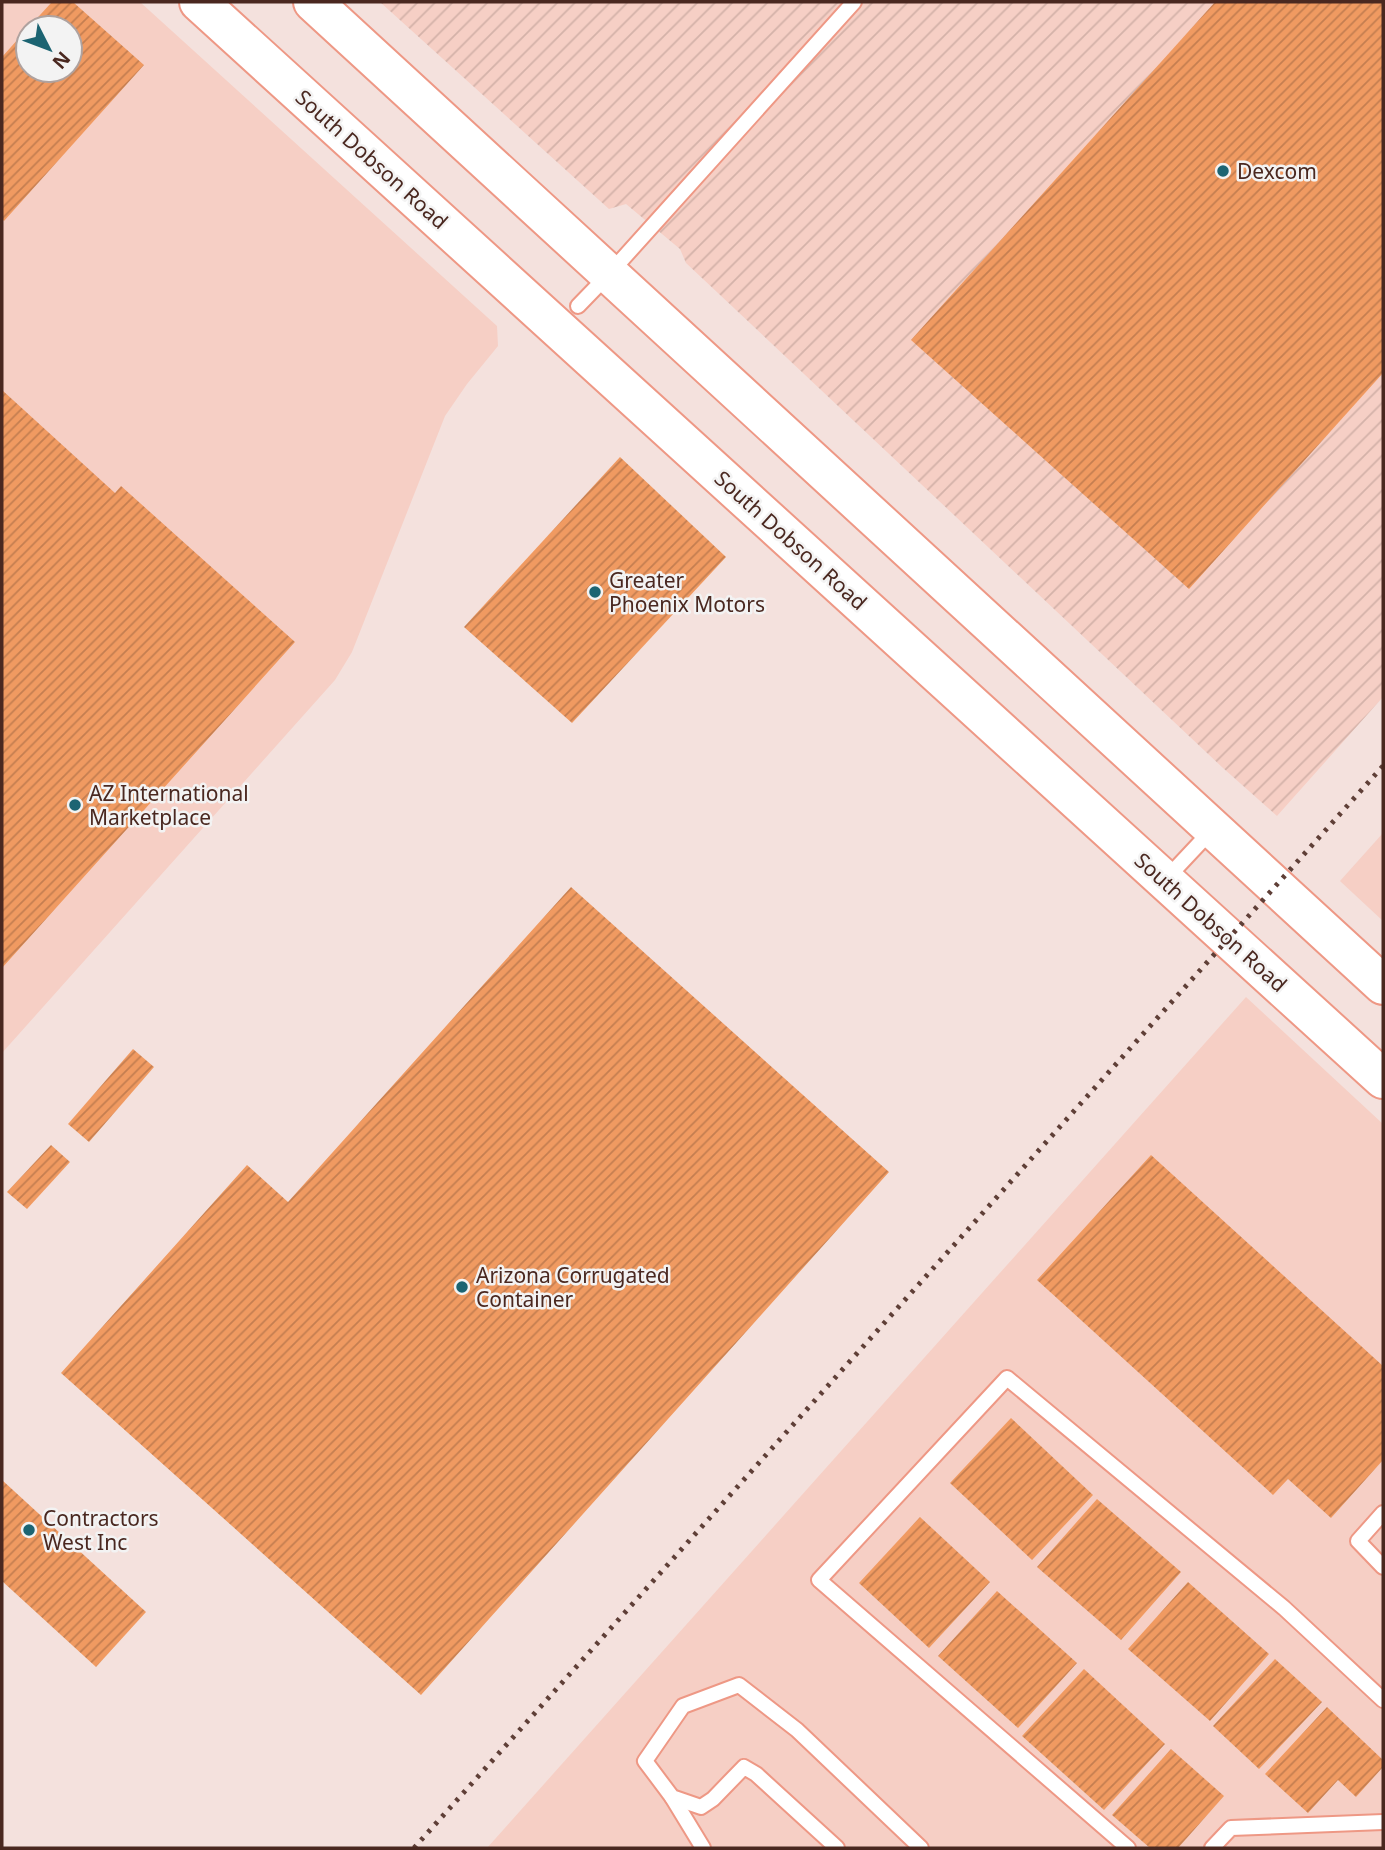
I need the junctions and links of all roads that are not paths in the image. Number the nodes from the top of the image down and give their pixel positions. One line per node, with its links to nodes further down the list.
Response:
1 (200, 2): 7 (main road, South Dobson Road)
2 (313, 2): 4 (main road)
3 (854, 2): 4 (lane)
4 (609, 274): 5 (lane); 6 (main road)
5 (578, 306)
6 (1212, 829): 7 (lane); 8 (main road)
7 (1164, 881): 9 (main road, South Dobson Road)
8 (1383, 985)
9 (1383, 1079)
10 (1383, 1513): 11 (lane)
11 (1383, 1567)
12 (1383, 1700): 18 (lane)
13 (672, 1797): 15 (lane); 16 (lane); 17 (lane)
14 (1383, 1822): 19 (lane)
15 (703, 1848)
16 (837, 1848)
17 (921, 1848)
18 (1128, 1848)
19 (1212, 1848)

